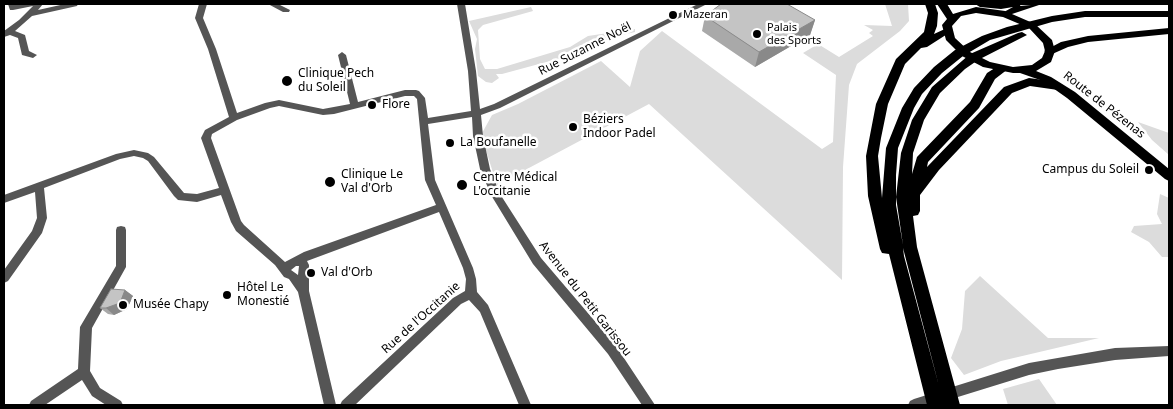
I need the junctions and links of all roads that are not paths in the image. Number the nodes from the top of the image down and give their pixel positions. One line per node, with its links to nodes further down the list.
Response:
1 (12, 4): 2 (street)
2 (31, 4)
3 (39, 4): 18 (street)
4 (74, 4): 18 (street)
5 (203, 4): 37 (street)
6 (272, 4): 17 (street)
7 (460, 4): 36 (street, Avenue du Petit Garissou)
8 (703, 4): 36 (street, Rue Suzanne Noël)
9 (930, 4): 34 (highway)
10 (942, 4): 21 (main road)
11 (960, 4): 15 (main road)
12 (1016, 4): 15 (highway)
13 (1037, 4): 19 (highway)
14 (1102, 4): 16 (highway)
15 (978, 7): 19 (main road); 21 (main road)
16 (1169, 9)
17 (286, 10)
18 (30, 14): 26 (street)
19 (1005, 14): 27 (main road)
20 (1169, 14): 23 (highway)
21 (952, 18): 24 (main road)
22 (1169, 21): 23 (highway)
23 (1056, 22): 46 (highway); 50 (highway)
24 (947, 31): 31 (main road); 34 (highway)
25 (1169, 31): 27 (highway)
26 (8, 33): 28 (street)
27 (1050, 51): 30 (main road)
28 (33, 55)
29 (342, 55): 35 (street)
30 (1043, 63): 32 (main road); 39 (main road, Route de Pézenas)
31 (1002, 69): 32 (main road); 42 (highway)
32 (1023, 70): 33 (main road, Route de Pézenas)
33 (1058, 86): 39 (main road, Route de Pézenas); 42 (highway)
34 (890, 87): 50 (highway)
35 (355, 106): 37 (street, Rue de l'Occitanie); 38 (street, Rue de l'Occitanie)
36 (476, 113): 38 (street); 59 (street, Avenue du Petit Garissou)
37 (234, 118): 41 (street, Rue de l'Occitanie)
38 (424, 122): 44 (street, Rue de l'Occitanie)
39 (1166, 173)
40 (39, 186): 41 (street); 43 (street); 48 (street)
41 (223, 191): 47 (street)
42 (912, 195): 46 (highway)
43 (4, 199)
44 (442, 207): 47 (street); 49 (street, Rue de l'Occitanie)
45 (121, 230): 52 (street)
46 (910, 247): 53 (highway)
47 (296, 268): 56 (street)
48 (4, 278)
49 (471, 294): 57 (street, Rue de l'Occitanie); 58 (street)
50 (914, 324): 53 (highway)
51 (1169, 351): 60 (street)
52 (84, 372): 54 (street); 55 (street)
53 (935, 372): 61 (highway); 62 (highway)
54 (35, 405)
55 (117, 405)
56 (330, 405)
57 (346, 405)
58 (525, 405)
59 (649, 405)
60 (914, 405)
61 (935, 405)
62 (952, 405)

